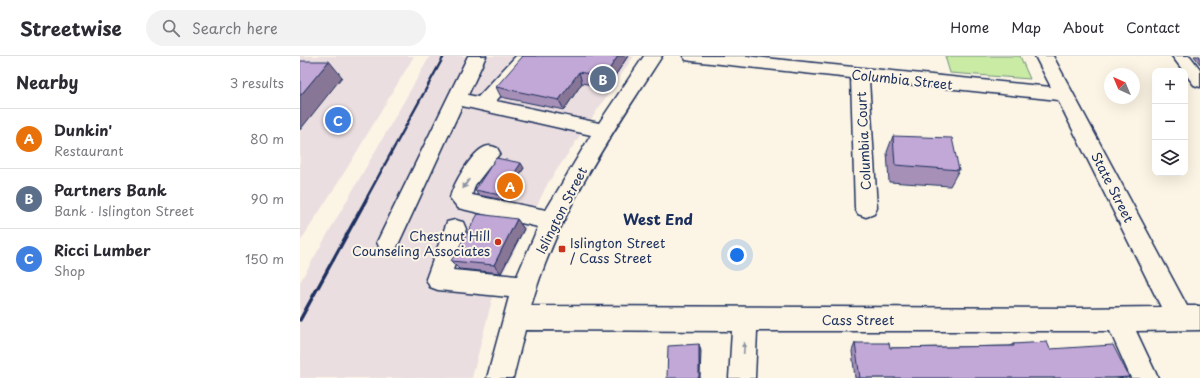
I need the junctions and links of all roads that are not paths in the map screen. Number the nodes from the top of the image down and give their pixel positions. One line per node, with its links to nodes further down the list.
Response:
1 (477, 56): 10 (street)
2 (526, 56): 11 (street)
3 (653, 56): 12 (street, Islington Street)
4 (692, 56): 7 (street, Columbia Street)
5 (1044, 56): 9 (street, State Street)
6 (1181, 56): 8 (street)
7 (860, 75): 9 (street, Columbia Street); 14 (street, Columbia Court)
8 (1200, 81)
9 (1065, 95): 20 (street, State Street)
10 (458, 99): 11 (street); 17 (street)
11 (482, 104): 12 (street)
12 (605, 131): 15 (street, Islington Street)
13 (490, 153): 15 (street, one-way to 15)
14 (866, 208)
15 (553, 221): 18 (street, Islington Street)
16 (455, 229): 18 (street)
17 (388, 242)
18 (525, 288): 19 (street, Islington Street)
19 (516, 318): 21 (street, Cass Street); 23 (street, Islington Street)
20 (1190, 318): 22 (street, Cass Street)
21 (745, 319): 22 (street, Cass Street); 24 (street, one-way to 21)
22 (1118, 320): 25 (street)
23 (500, 378)
24 (742, 378)
25 (1145, 378)

